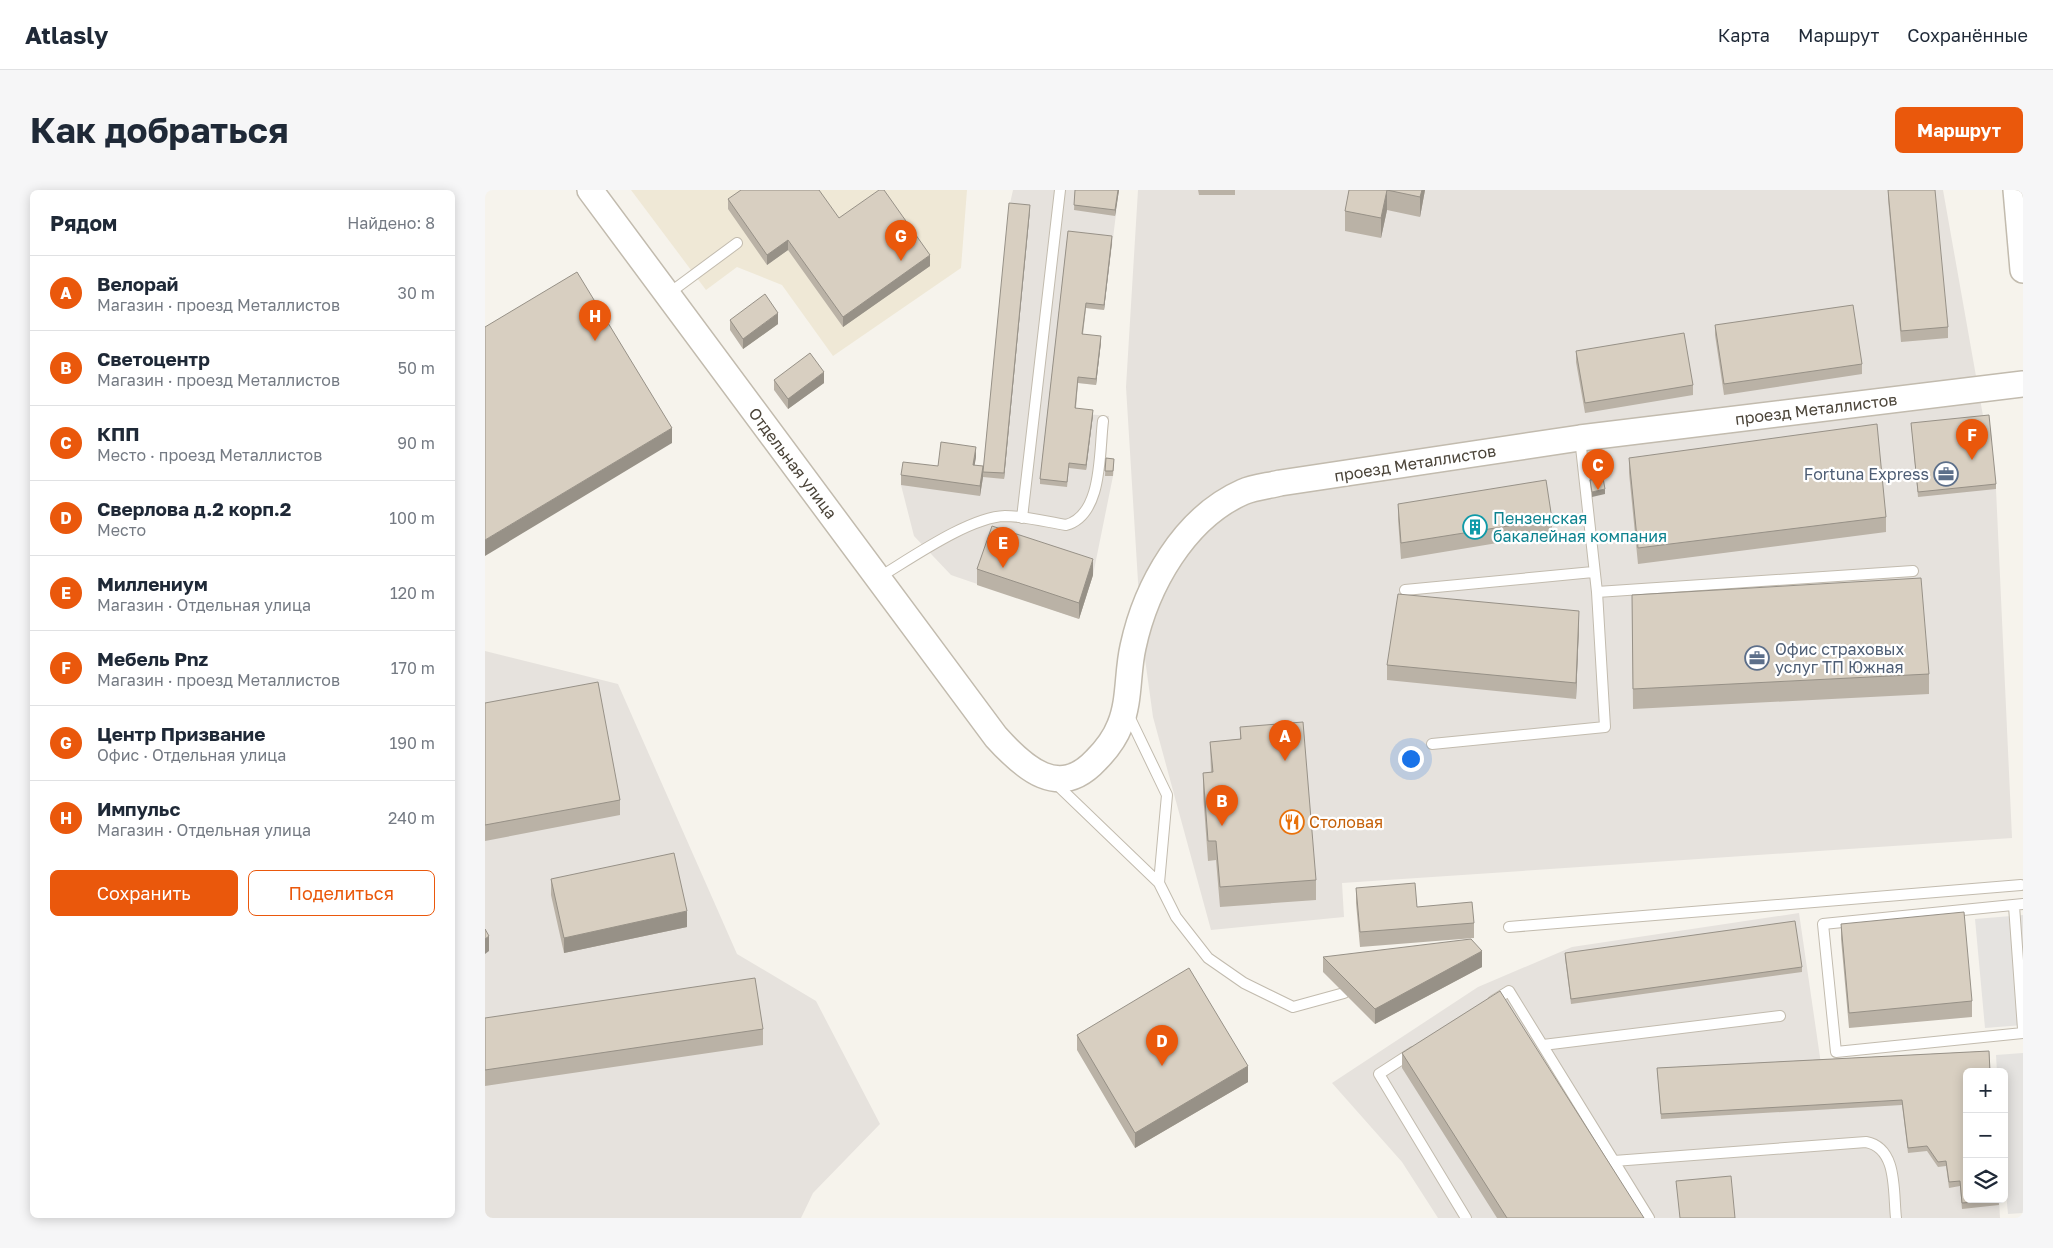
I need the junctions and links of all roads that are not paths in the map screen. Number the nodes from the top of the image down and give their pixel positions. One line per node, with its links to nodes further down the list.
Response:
1 (589, 190): 6 (street, Отдельная улица)
2 (1060, 190): 10 (lane)
3 (2016, 190): 5 (street)
4 (737, 243): 6 (lane)
5 (2023, 270)
6 (668, 295): 13 (street, Отдельная улица)
7 (2023, 384): 9 (street, проезд Металлистов)
8 (1103, 421): 10 (lane)
9 (1580, 438): 12 (lane); 16 (street, проезд Металлистов)
10 (1022, 518): 13 (lane)
11 (1913, 571): 15 (lane)
12 (1593, 572): 14 (lane); 15 (lane)
13 (878, 578): 18 (street, Отдельная улица)
14 (1405, 590)
15 (1597, 592): 17 (lane)
16 (1125, 708): 18 (street, проезд Металлистов); 19 (lane)
17 (1432, 744)
18 (1049, 778): 19 (lane)
19 (1159, 883): 23 (lane)
20 (2021, 886): 22 (lane)
21 (2018, 905): 26 (lane); 26 (lane)
22 (1509, 927)
23 (1345, 993)
24 (1485, 1007): 27 (lane)
25 (1781, 1016): 27 (lane)
26 (2023, 1031)
27 (1543, 1044): 29 (lane)
28 (1420, 1048): 30 (lane)
29 (1614, 1161): 31 (lane); 32 (lane)
30 (1466, 1218)
31 (1649, 1218)
32 (1896, 1218)

